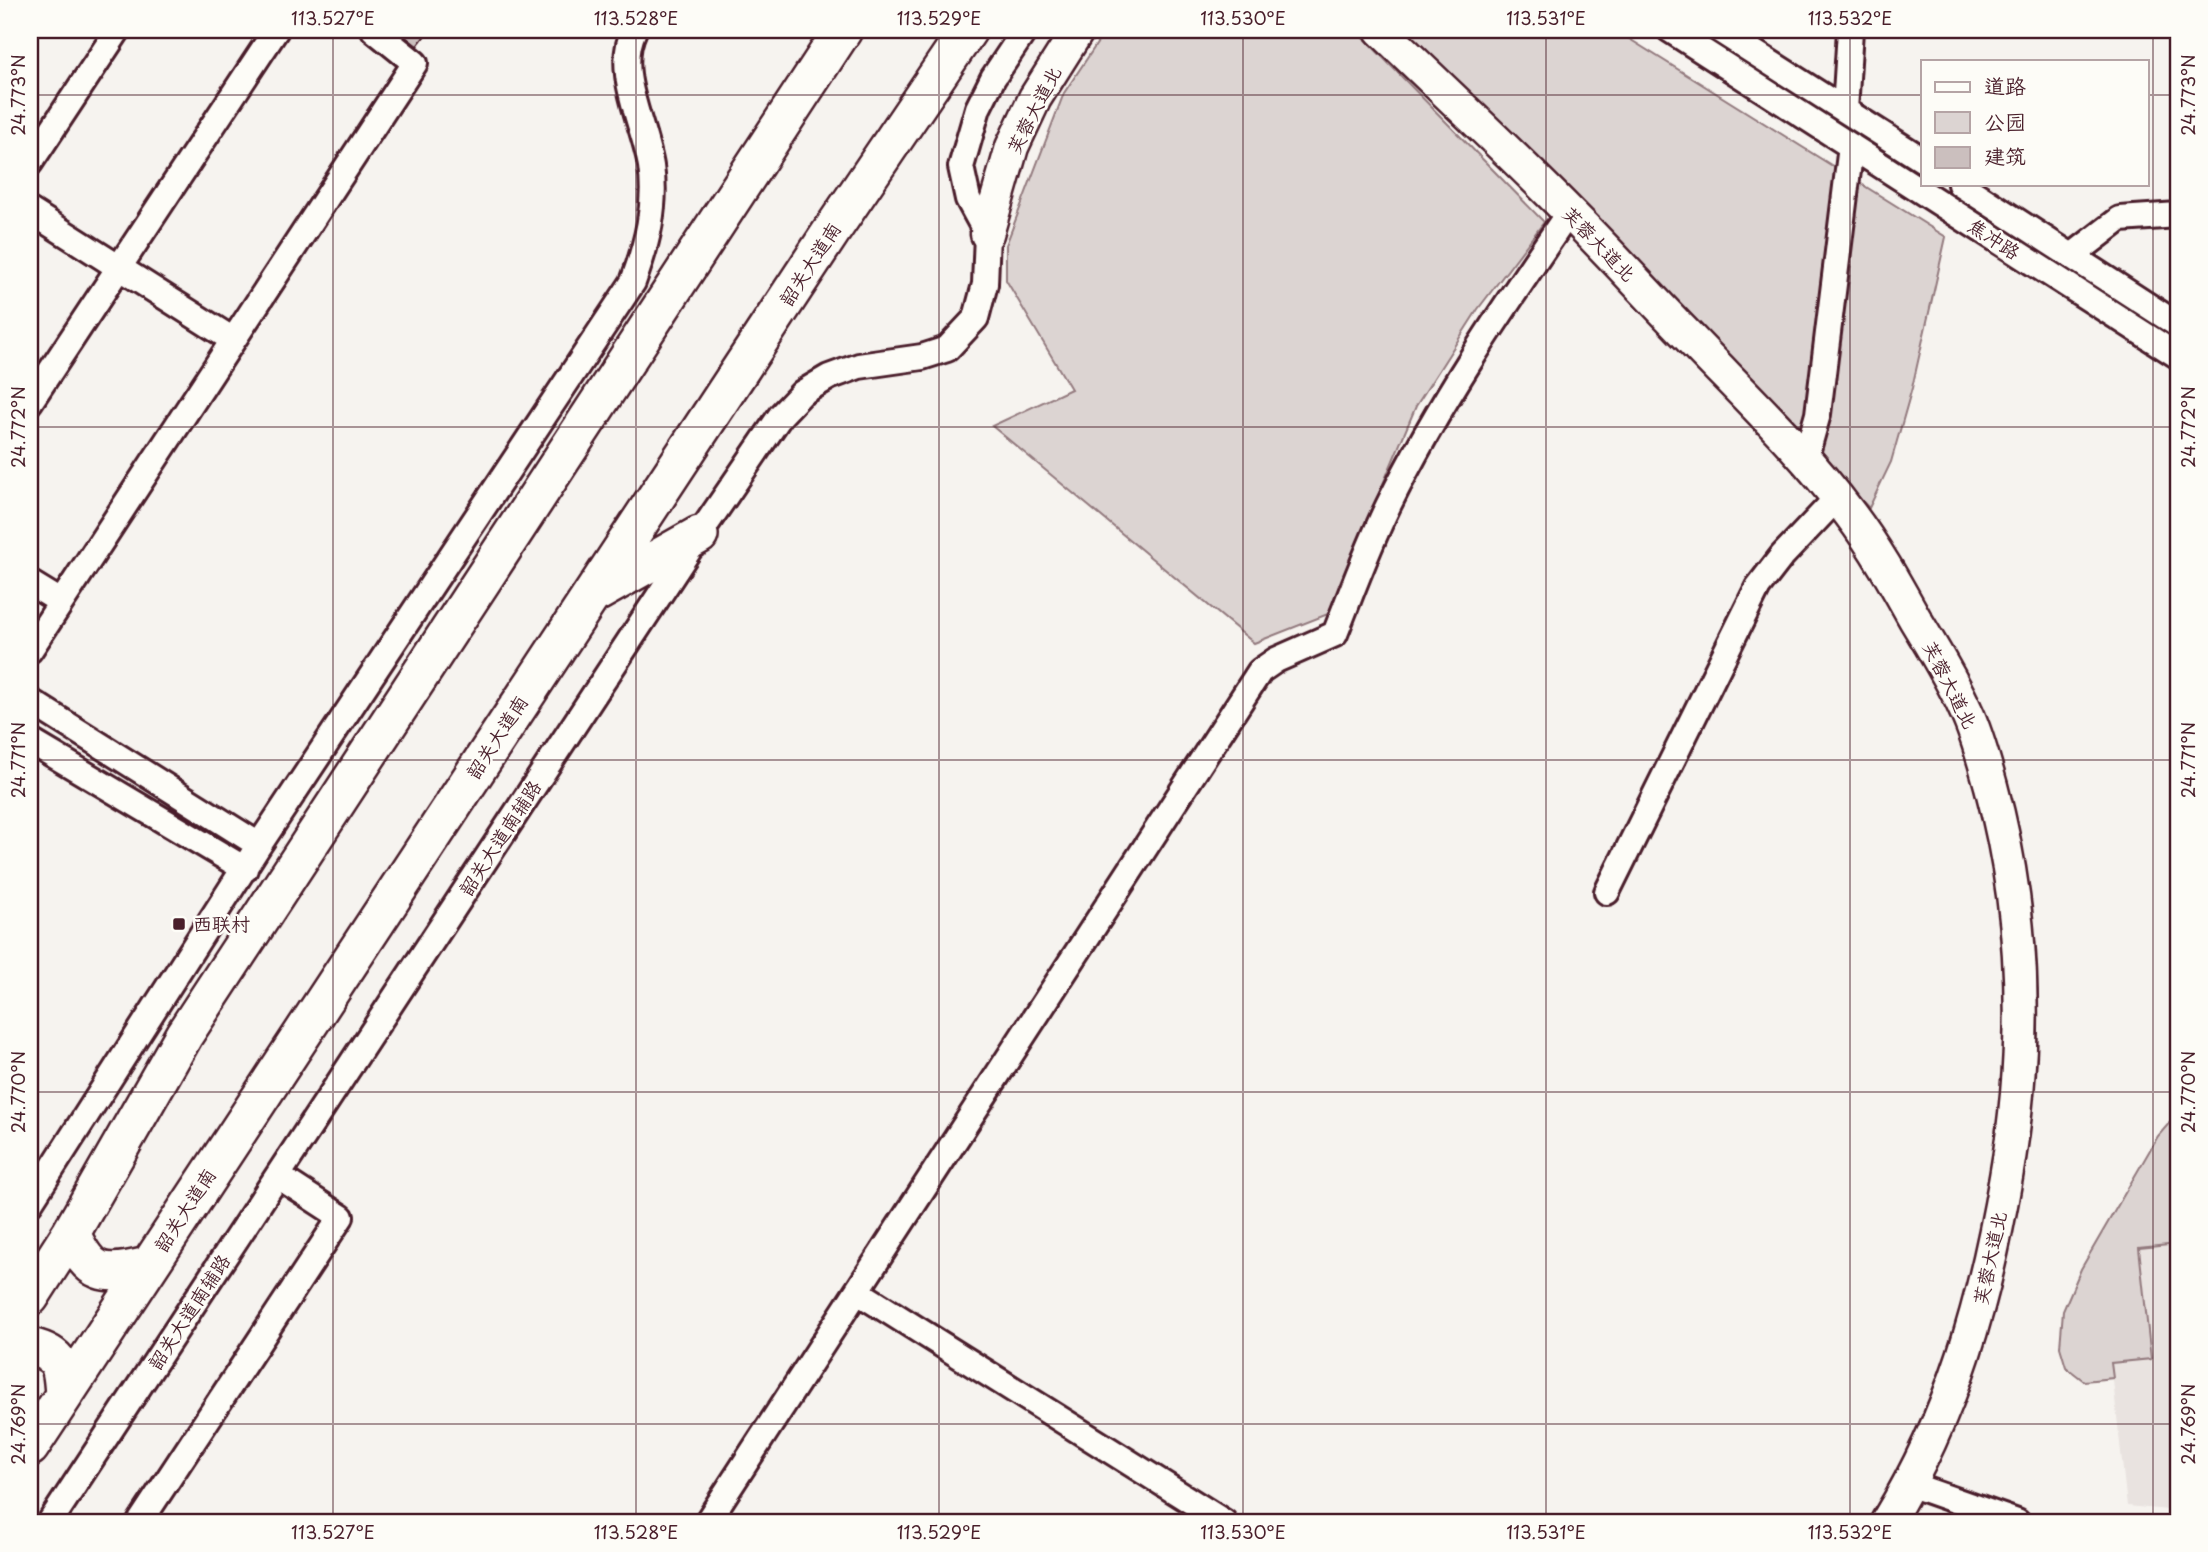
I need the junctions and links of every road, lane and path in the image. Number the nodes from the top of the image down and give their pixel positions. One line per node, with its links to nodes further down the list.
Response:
1 (118, 30): 18 (street)
2 (276, 30): 25 (street)
3 (374, 30): 27 (street)
4 (634, 30): 39 (street)
5 (843, 30): 44 (highway)
6 (968, 30): 14 (highway, 韶关大道南)
7 (980, 30): 14 (highway)
8 (1025, 30): 23 (street)
9 (1078, 30): 23 (main road, 芙蓉大道北)
10 (1381, 30): 21 (main road, 芙蓉大道北)
11 (1670, 30): 16 (street, 焦冲路)
12 (1719, 30): 15 (street)
13 (1850, 30): 15 (street)
14 (934, 81): 34 (highway, 韶关大道南)
15 (1845, 110): 17 (street)
16 (1851, 146): 28 (street, 焦冲路); 30 (street)
17 (1921, 159)
18 (30, 163)
19 (1963, 186): 24 (street, 焦冲路)
20 (30, 211): 25 (street)
21 (1569, 212): 30 (main road, 芙蓉大道北); 46 (street)
22 (2178, 215): 24 (street)
23 (987, 234): 32 (street, 韶关大道南辅路)
24 (2072, 256): 26 (street, 焦冲路)
25 (119, 267): 27 (street); 29 (street)
26 (2178, 325)
27 (233, 340): 35 (street)
28 (2178, 356)
29 (30, 402)
30 (1805, 460): 31 (main road, 芙蓉大道北)
31 (1837, 498): 41 (street); 51 (main road, 芙蓉大道北)
32 (699, 535): 34 (highway); 42 (street, 韶关大道南辅路)
33 (30, 583): 35 (street)
34 (591, 596): 45 (highway, 韶关大道南)
35 (61, 603): 36 (street)
36 (30, 650)
37 (30, 701): 39 (street)
38 (30, 741): 40 (street)
39 (259, 845): 40 (street)
40 (245, 869): 43 (street)
41 (1607, 892)
42 (278, 1176): 52 (street, 韶关大道南辅路); 53 (street)
43 (30, 1203)
44 (71, 1233): 45 (highway); 47 (highway)
45 (148, 1266): 49 (highway, 韶关大道南)
46 (858, 1292): 54 (street); 55 (street)
47 (30, 1297)
48 (30, 1347): 49 (highway)
49 (64, 1395): 50 (highway, 韶关大道南)
50 (30, 1447)
51 (1909, 1483): 56 (main road, 芙蓉大道北); 57 (street)
52 (50, 1522)
53 (140, 1522)
54 (707, 1522)
55 (1224, 1522)
56 (1887, 1522)
57 (2017, 1522)

